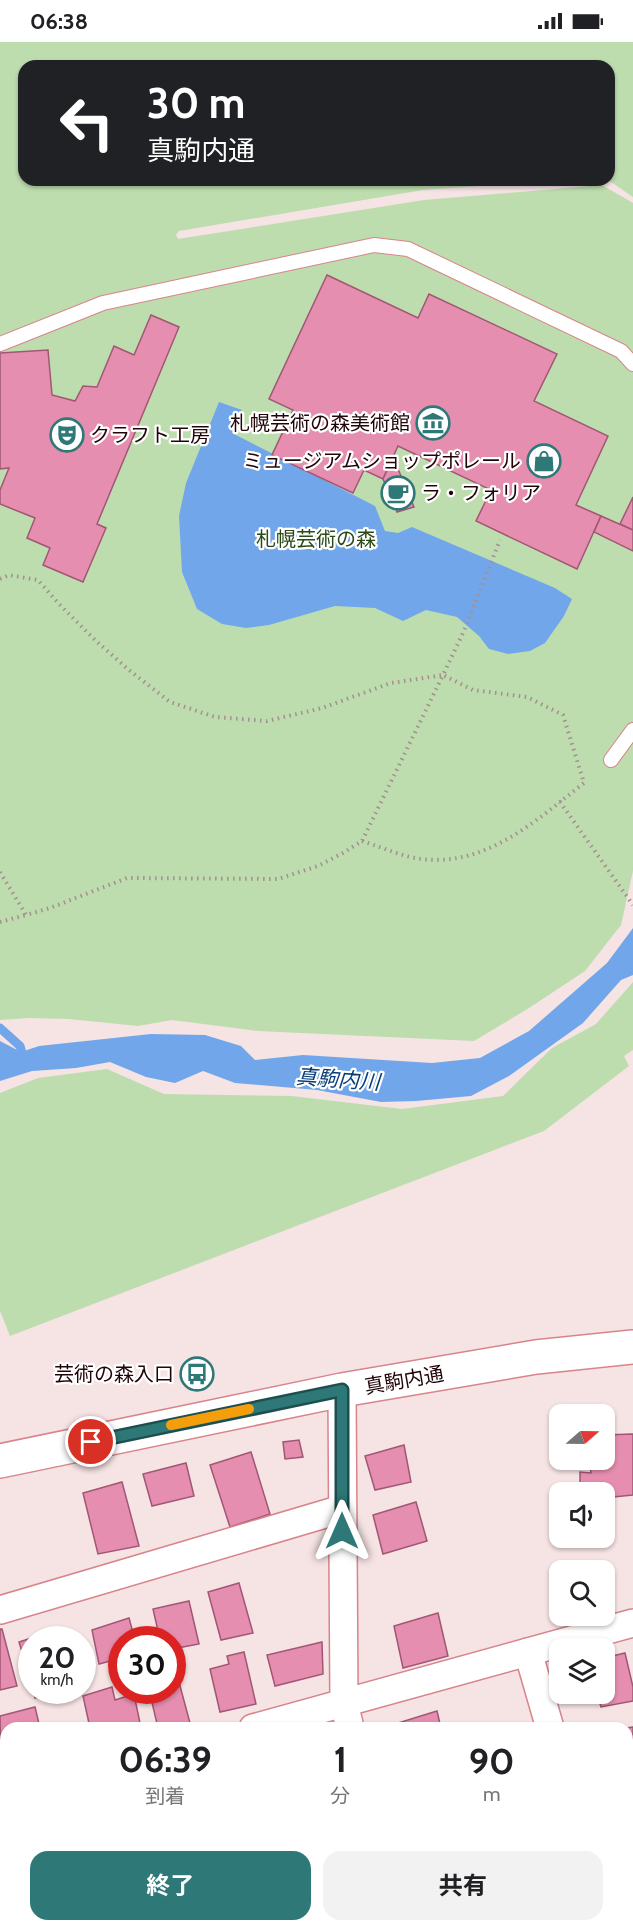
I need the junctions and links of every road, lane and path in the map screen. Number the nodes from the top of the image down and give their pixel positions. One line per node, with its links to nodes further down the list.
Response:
1 (0, 345): 2 (lane)
2 (633, 364)
3 (500, 540): 5 (path)
4 (0, 579): 5 (path)
5 (443, 675): 8 (path); 9 (path)
6 (633, 730): 7 (lane)
7 (611, 760)
8 (560, 802): 9 (path); 11 (path)
9 (362, 841): 12 (path)
10 (0, 872): 12 (path)
11 (633, 905)
12 (26, 915): 13 (path)
13 (0, 922)
14 (633, 1347): 15 (highway, 真駒内通)
15 (342, 1390): 16 (highway, 真駒内通); 17 (street)
16 (0, 1461)
17 (342, 1509): 18 (street); 21 (street)
18 (0, 1610)
19 (633, 1623): 20 (street)
20 (528, 1652): 21 (street); 23 (street)
21 (347, 1716): 22 (street)
22 (300, 1722)
23 (548, 1722)

